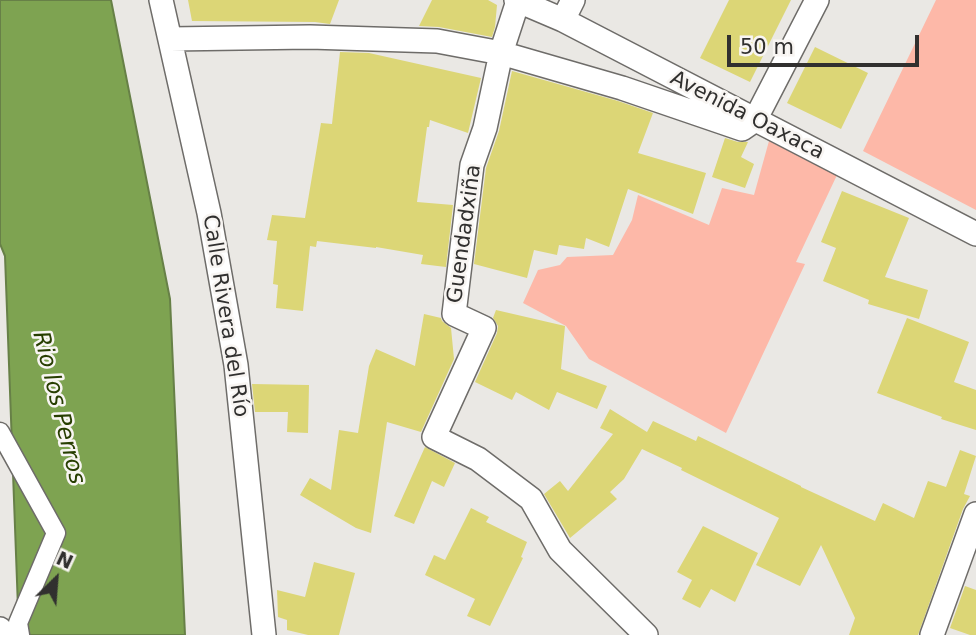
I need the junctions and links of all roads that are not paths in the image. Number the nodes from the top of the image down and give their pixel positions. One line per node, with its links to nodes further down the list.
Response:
1 (161, 0): 5 (street, Calle Rivera del Río)
2 (517, 0): 4 (street, Avenida Oaxaca); 6 (street, Guendadxiña)
3 (817, 0): 7 (street)
4 (568, 10): 7 (street, Avenida Oaxaca)
5 (170, 39): 6 (street); 14 (street, Calle Rivera del Río)
6 (501, 53): 7 (street); 15 (street, Guendadxiña)
7 (755, 120): 8 (street, Avenida Oaxaca)
8 (976, 234)
9 (0, 432): 13 (street)
10 (976, 514): 16 (street)
11 (0, 629): 12 (street)
12 (1, 635)
13 (20, 635)
14 (264, 635)
15 (646, 635)
16 (932, 635)

